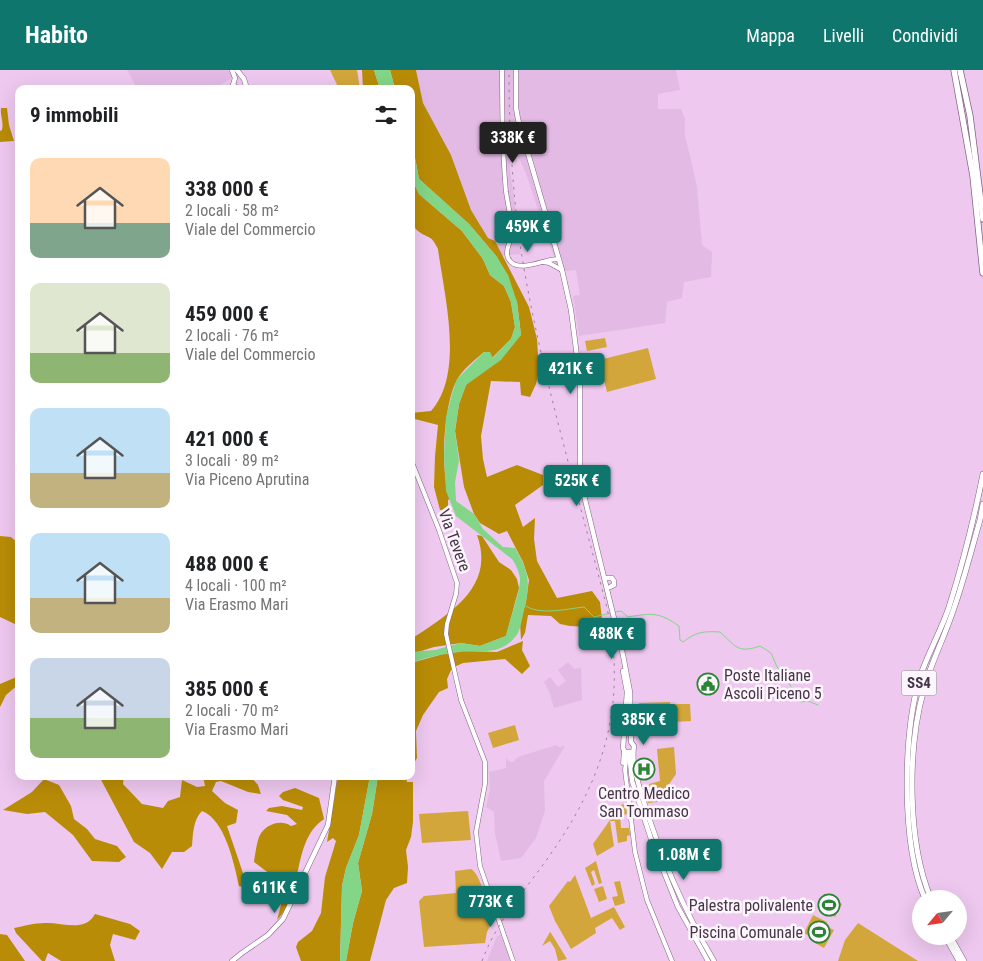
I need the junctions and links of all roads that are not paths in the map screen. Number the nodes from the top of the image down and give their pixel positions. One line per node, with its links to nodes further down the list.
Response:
1 (232, 70): 8 (main road)
2 (237, 70): 7 (main road)
3 (502, 70): 14 (street)
4 (516, 70): 12 (main road)
5 (954, 70): 16 (highway)
6 (960, 70): 11 (highway)
7 (241, 76): 8 (main road); 10 (main road)
8 (235, 78): 9 (main road)
9 (234, 85)
10 (246, 85)
11 (983, 219)
12 (555, 249): 13 (main road); 14 (street)
13 (558, 259): 14 (street); 15 (main road)
14 (549, 261): 15 (street)
15 (562, 270): 20 (main road)
16 (983, 273)
17 (415, 470): 31 (street, Via Tevere)
18 (983, 474): 26 (highway, SS4)
19 (983, 504): 27 (highway, SS4)
20 (618, 633): 21 (main road); 22 (main road)
21 (631, 742): 22 (main road); 23 (main road)
22 (624, 744): 23 (main road)
23 (628, 752): 25 (main road); 25 (street); 34 (main road)
24 (334, 780): 30 (main road)
25 (629, 782): 32 (street); 33 (main road)
26 (922, 890)
27 (928, 890)
28 (950, 945): 35 (highway)
29 (955, 945): 36 (highway)
30 (232, 961)
31 (513, 961)
32 (672, 961)
33 (708, 961)
34 (714, 961)
35 (959, 961)
36 (964, 961)

